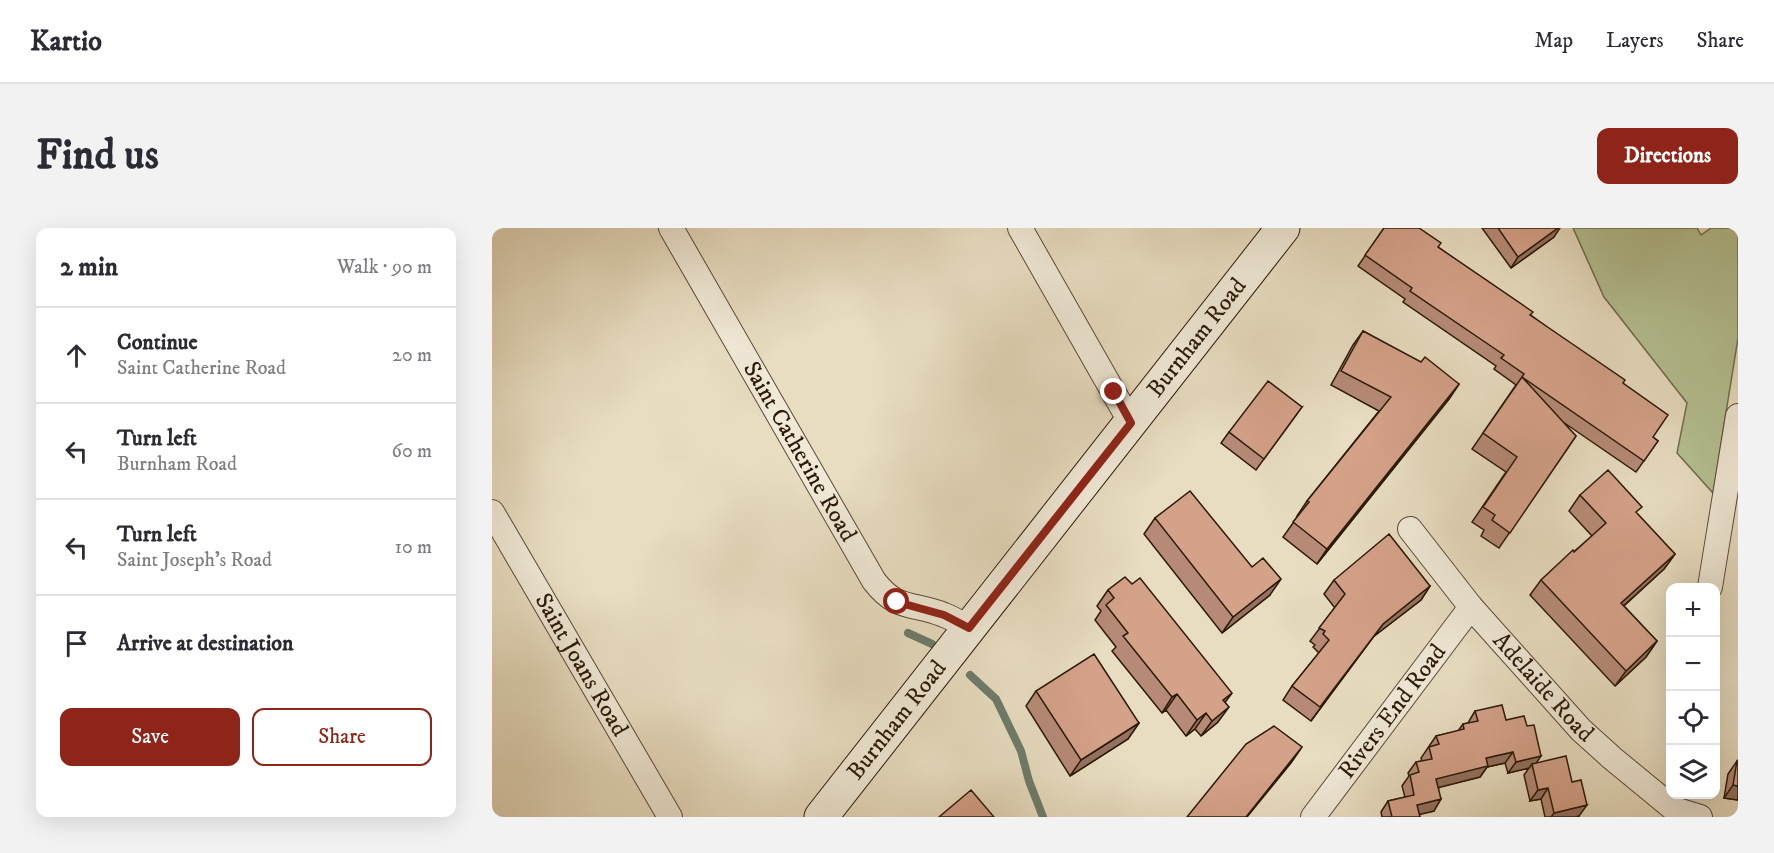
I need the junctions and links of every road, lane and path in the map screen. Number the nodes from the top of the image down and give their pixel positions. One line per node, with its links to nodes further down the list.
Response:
1 (671, 228): 10 (street, Saint Catherine Road)
2 (1020, 228): 5 (street)
3 (1283, 228): 5 (street, Burnham Road)
4 (1738, 416): 8 (street)
5 (1131, 423): 10 (street, Burnham Road)
6 (492, 512): 12 (street, Saint Joans Road)
7 (1410, 529): 9 (street, Adelaide Road)
8 (1711, 583)
9 (1471, 607): 11 (street, Adelaide Road); 14 (street, Rivers End Road)
10 (952, 651): 13 (street, Burnham Road)
11 (1675, 802): 15 (street, Adelaide Road)
12 (670, 817)
13 (821, 817)
14 (1313, 817)
15 (1700, 817)

